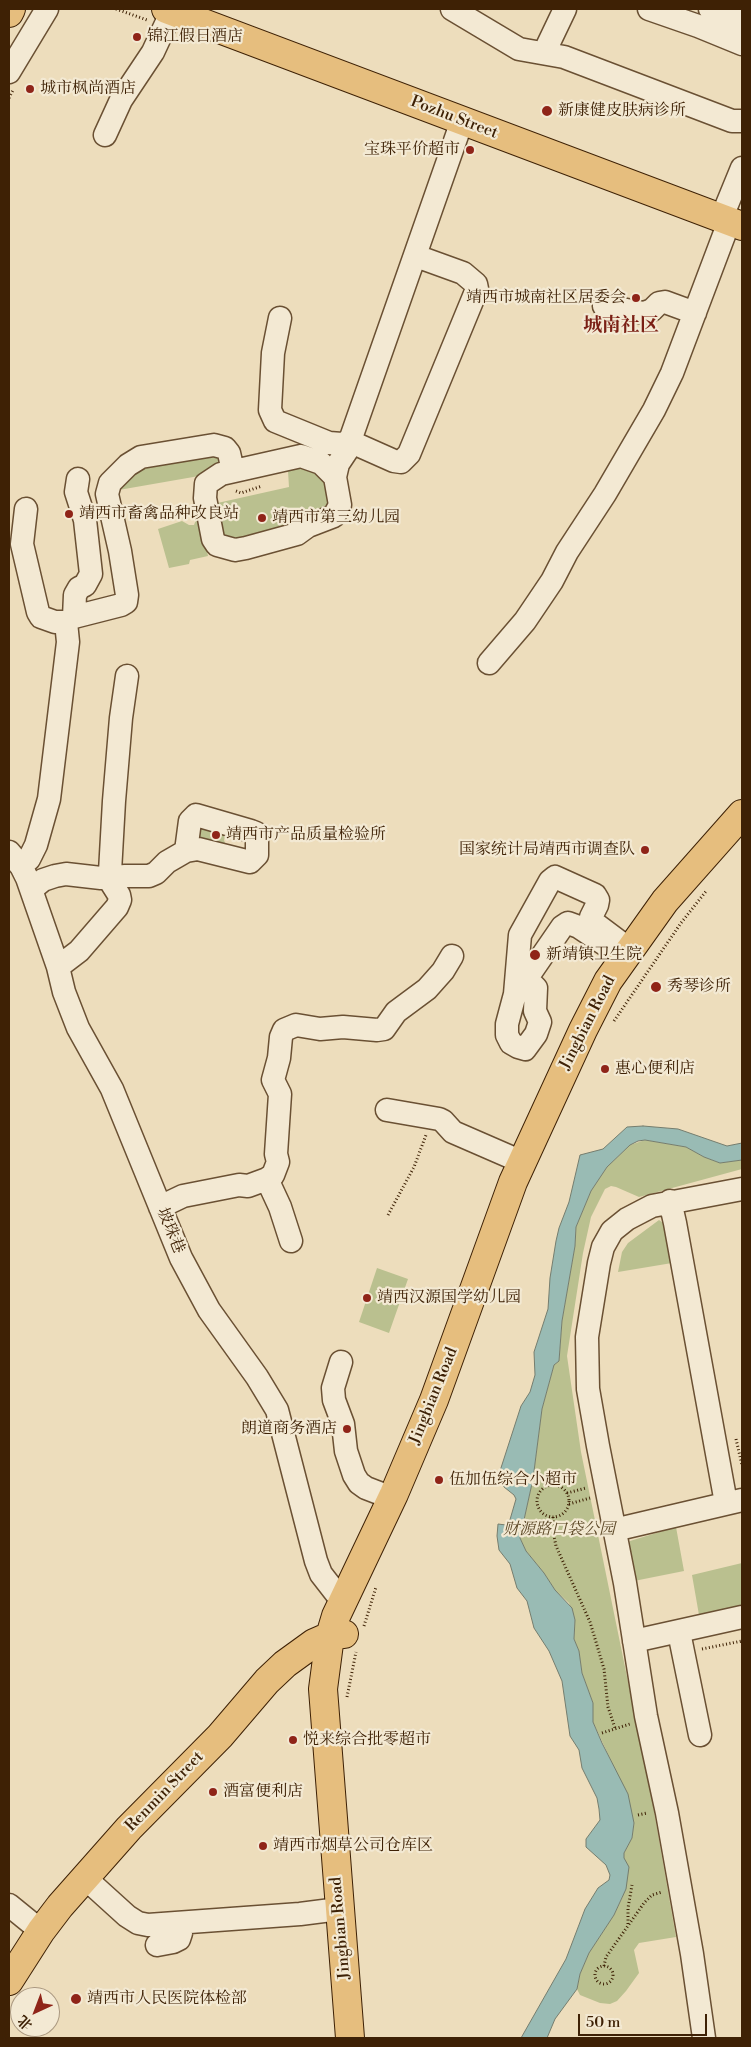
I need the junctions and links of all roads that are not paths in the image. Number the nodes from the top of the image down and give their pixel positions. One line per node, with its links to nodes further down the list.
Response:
1 (11, 9): 7 (main road)
2 (47, 9): 13 (street)
3 (210, 9): 18 (main road, Pozhu Street)
4 (452, 9): 12 (street)
5 (565, 9): 12 (street)
6 (649, 9): 8 (street)
7 (9, 13)
8 (704, 14): 10 (street); 11 (street)
9 (168, 16): 15 (main road, Pozhu Street); 16 (street)
10 (742, 21)
11 (742, 44)
12 (544, 53): 14 (street)
13 (9, 72)
14 (742, 121)
15 (462, 122): 18 (main road, Pozhu Street); 19 (street)
16 (105, 135)
17 (742, 168): 18 (street)
18 (737, 214): 21 (street)
19 (416, 256): 23 (street); 23 (street)
20 (604, 306): 21 (street)
21 (695, 313): 30 (street)
22 (280, 318): 23 (street)
23 (349, 444): 25 (street)
24 (233, 471): 25 (street); 25 (street); 29 (street)
25 (335, 477)
26 (78, 479): 29 (street)
27 (26, 508): 28 (street)
28 (18, 573): 29 (street)
29 (70, 620): 35 (street)
30 (490, 663)
31 (127, 676): 36 (street)
32 (742, 814): 38 (main road, Jingbian Road)
33 (742, 830): 55 (main road, Jingbian Road)
34 (186, 851): 36 (street)
35 (15, 859): 37 (street, 坡珠巷)
36 (109, 879): 37 (street); 40 (street)
37 (32, 890): 40 (street, 坡珠巷)
38 (627, 953): 38 (street); 42 (main road, Jingbian Road)
39 (452, 956): 43 (street)
40 (58, 967): 46 (street, 坡珠巷)
41 (387, 1110): 42 (street)
42 (522, 1162): 49 (main road, Jingbian Road)
43 (267, 1179): 46 (street); 47 (street)
44 (742, 1189): 45 (street)
45 (670, 1202): 50 (street); 51 (street)
46 (160, 1207): 52 (street, 坡珠巷)
47 (291, 1241)
48 (341, 1362): 49 (street)
49 (392, 1498): 52 (main road, Jingbian Road)
50 (734, 1502): 51 (street)
51 (614, 1530): 56 (street)
52 (342, 1601): 55 (main road, Jingbian Road)
53 (742, 1617): 56 (street)
54 (742, 1630): 57 (street)
55 (343, 1646): 59 (main road, Renmin Street); 61 (main road, Jingbian Road); 63 (main road, Renmin Street); 68 (main road, Jingbian Road)
56 (635, 1646): 57 (street); 69 (street)
57 (682, 1647): 58 (street)
58 (700, 1735)
59 (95, 1887): 62 (street); 66 (main road, Renmin Street)
60 (9, 1905): 63 (street)
61 (339, 1909): 62 (street); 67 (main road, Jingbian Road)
62 (180, 1923): 64 (street)
63 (40, 1931): 65 (main road, Renmin Street)
64 (157, 1945)
65 (9, 1981)
66 (9, 2002)
67 (350, 2038)
68 (364, 2038)
69 (704, 2038)

